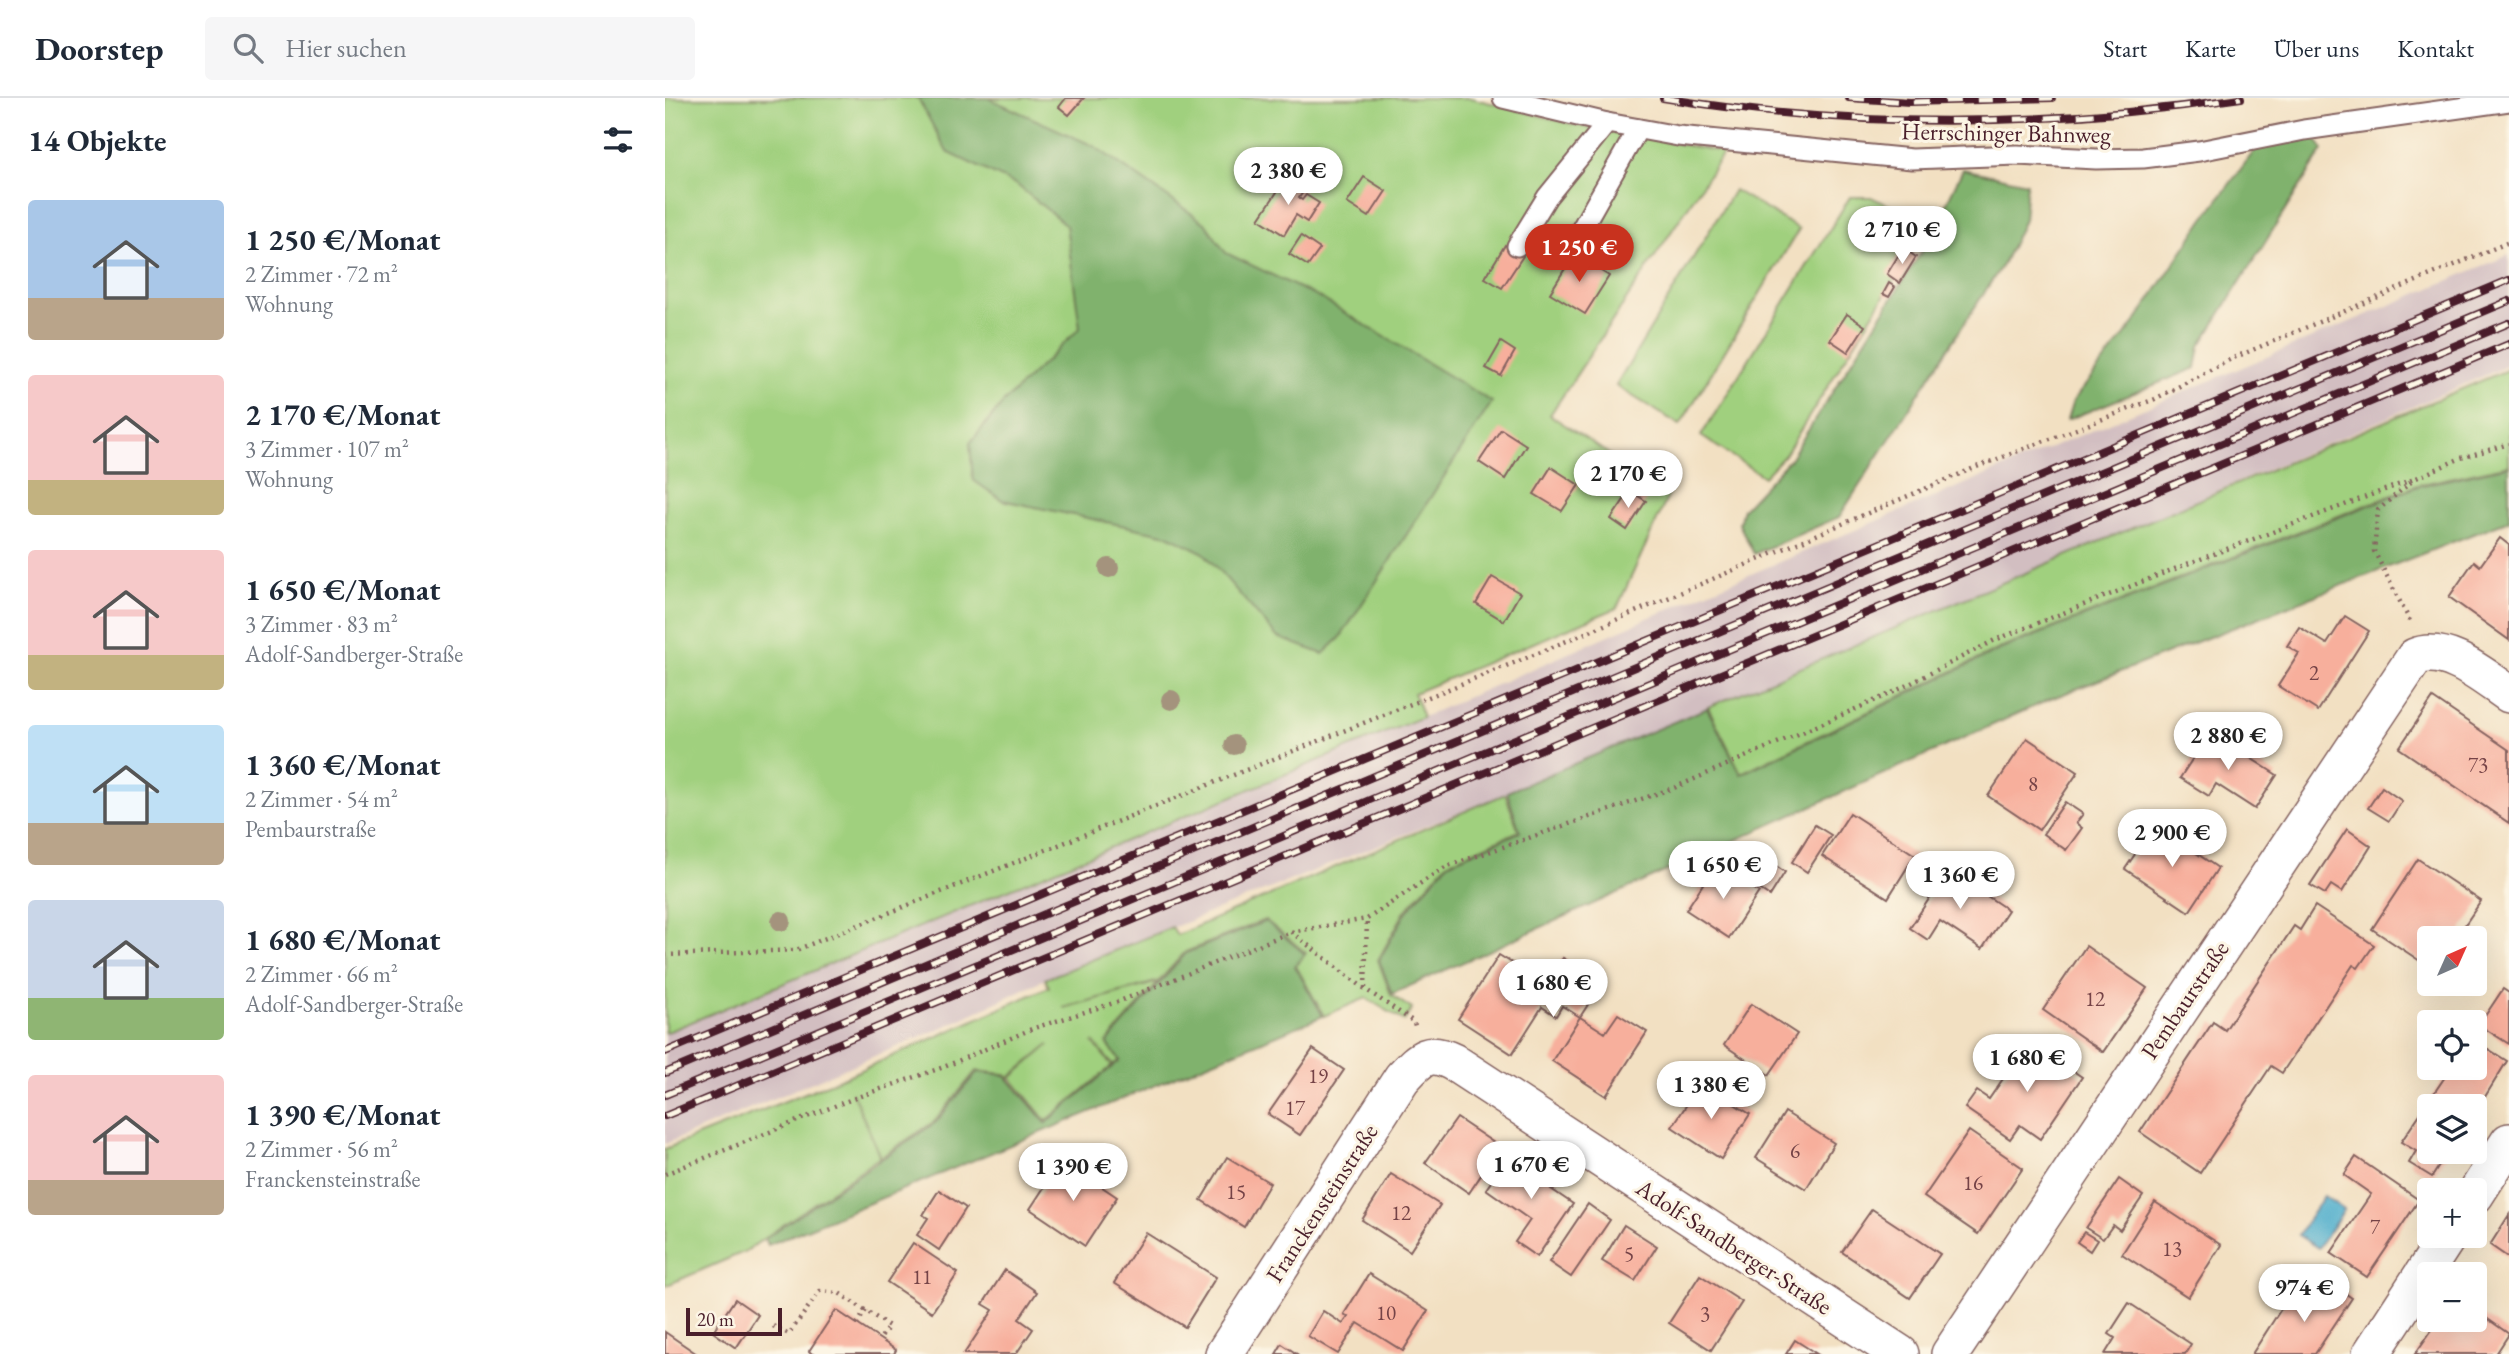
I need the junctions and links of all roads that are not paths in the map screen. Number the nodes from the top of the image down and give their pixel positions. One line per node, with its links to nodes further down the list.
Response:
1 (1503, 98): 3 (lane, Herrschinger Bahnweg)
2 (2509, 101): 4 (lane, Herrschinger Bahnweg)
3 (1608, 123): 4 (lane, Herrschinger Bahnweg); 5 (lane)
4 (1638, 129): 6 (lane)
5 (1517, 246)
6 (1565, 258)
7 (2509, 695): 14 (street, Pembaurstraße)
8 (1426, 1056): 12 (street, Franckensteinstraße); 13 (street, Adolf-Sandberger-Straße)
9 (2509, 1142): 10 (street)
10 (2486, 1178)
11 (2440, 1248): 15 (street)
12 (1224, 1354)
13 (1900, 1354)
14 (1950, 1354)
15 (2371, 1354)

